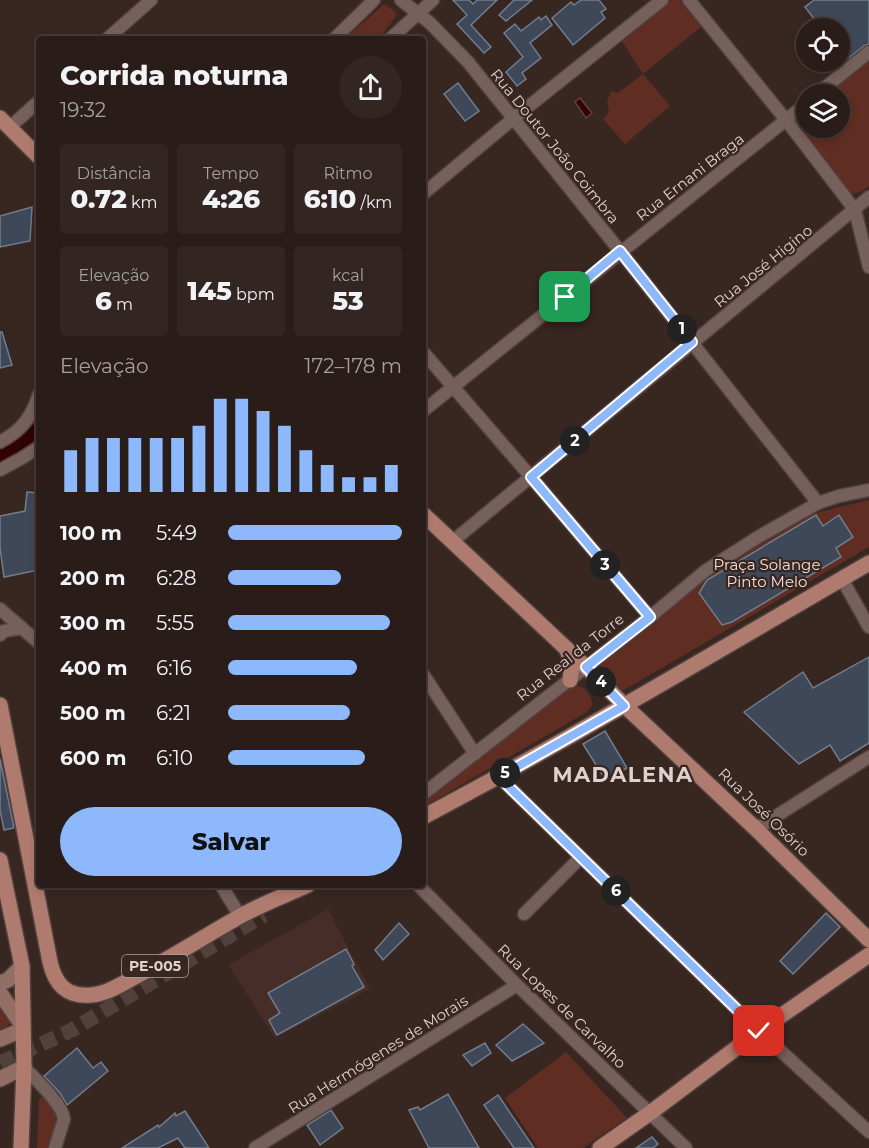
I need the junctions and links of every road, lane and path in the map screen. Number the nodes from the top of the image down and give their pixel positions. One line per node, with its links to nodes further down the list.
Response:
1 (151, 0): 8 (street)
2 (374, 0): 9 (street)
3 (401, 0): 7 (street, Rua Doutor João Coimbra)
4 (432, 0): 7 (street)
5 (662, 0): 15 (street)
6 (689, 0): 16 (street)
7 (418, 13): 10 (street); 15 (street, Rua Doutor João Coimbra)
8 (110, 36)
9 (337, 36)
10 (393, 36)
11 (869, 52): 12 (street)
12 (829, 84)
13 (36, 103): 17 (street)
14 (796, 112): 16 (street, Rua Ernani Braga)
15 (514, 118): 19 (street); 22 (street, Rua Doutor João Coimbra)
16 (786, 120): 21 (street); 22 (street, Rua Ernani Braga)
17 (5, 123): 18 (main road)
18 (36, 154)
19 (426, 191)
20 (869, 197): 21 (street, Rua José Higino)
21 (855, 210): 23 (street); 24 (street, Rua José Higino)
22 (620, 251): 24 (street, Rua Doutor João Coimbra); 26 (street, Rua Ernani Braga)
23 (869, 267)
24 (692, 342): 32 (street, Rua José Higino); 34 (street, Rua Doutor João Coimbra)
25 (426, 355): 26 (street)
26 (454, 387): 28 (street, Rua Ernani Braga); 32 (street)
27 (36, 401): 29 (street)
28 (426, 409)
29 (0, 442)
30 (36, 449): 31 (street)
31 (0, 470)
32 (531, 477): 36 (street, Rua José Higino); 40 (street)
33 (869, 490): 34 (street, Rua Real da Torre)
34 (818, 503): 40 (street, Rua Real da Torre)
35 (426, 517): 36 (main road, Rua José Osório)
36 (453, 541): 45 (main road, Rua José Osório)
37 (869, 563): 38 (main road)
38 (842, 579): 41 (street); 50 (main road)
39 (0, 609): 42 (street)
40 (650, 617): 46 (street, Rua Real da Torre)
41 (869, 627)
42 (22, 628): 43 (street); 44 (street)
43 (0, 635)
44 (36, 640)
45 (566, 648): 46 (main road, Rua José Osório); 48 (main road)
46 (586, 667): 48 (street, Rua Real da Torre); 50 (main road, Rua José Osório)
47 (426, 679): 51 (street)
48 (570, 680): 51 (street, Rua Real da Torre)
49 (0, 705): 65 (main road, PE-005)
50 (624, 706): 53 (main road); 56 (main road, Rua José Osório)
51 (475, 754): 54 (street, Rua Real da Torre)
52 (869, 757): 56 (street)
53 (499, 777): 55 (main road); 57 (street)
54 (426, 792)
55 (426, 815)
56 (756, 829): 66 (main road, Rua José Osório)
57 (581, 857): 63 (street); 75 (street)
58 (0, 860): 69 (main road)
59 (223, 888): 65 (street)
60 (303, 888): 65 (main road, PE-005)
61 (305, 888): 64 (main road)
62 (421, 888): 72 (street, Rua Lopes de Carvalho)
63 (524, 914)
64 (264, 915)
65 (240, 916)
66 (852, 923): 67 (main road, Rua José Osório); 70 (main road)
67 (869, 940)
68 (869, 955): 70 (main road)
69 (22, 966): 71 (main road); 74 (main road)
70 (853, 966): 75 (main road)
71 (0, 983)
72 (517, 985): 79 (street, Rua Lopes de Carvalho); 83 (street, Rua Hermógenes de Morais)
73 (0, 993): 74 (main road)
74 (22, 1027): 76 (main road); 77 (main road)
75 (759, 1031): 79 (main road); 80 (street)
76 (0, 1040)
77 (24, 1067): 78 (main road); 81 (main road); 82 (street)
78 (0, 1079)
79 (650, 1113): 84 (main road); 85 (street, Rua Lopes de Carvalho)
80 (869, 1132)
81 (21, 1148)
82 (55, 1148)
83 (255, 1148)
84 (600, 1148)
85 (686, 1148)

